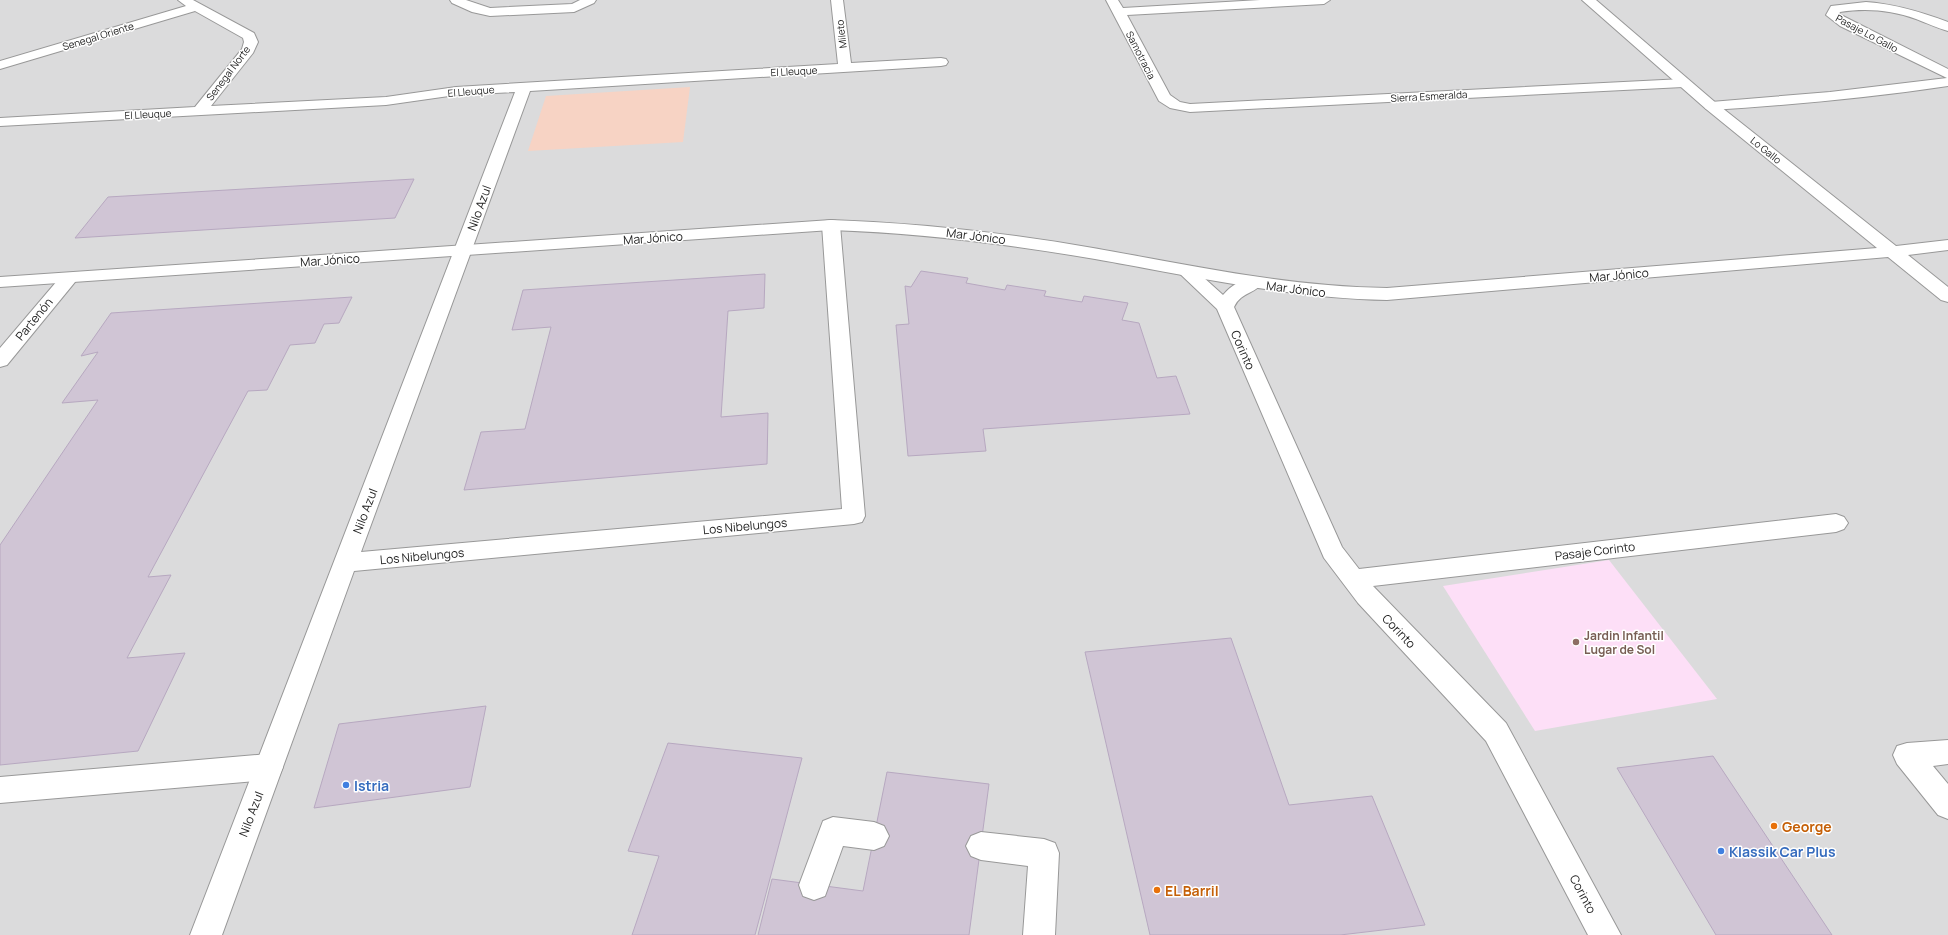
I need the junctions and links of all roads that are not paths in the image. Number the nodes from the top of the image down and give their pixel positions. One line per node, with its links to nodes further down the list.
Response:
1 (456, 0): 2 (street)
2 (590, 0)
3 (836, 0): 11 (street, Mileto)
4 (1324, 0): 7 (street)
5 (1588, 0): 14 (street, Lo Gallo)
6 (190, 3): 10 (street, Senegal Oriente); 18 (street, Senegal Norte)
7 (1116, 6): 16 (street, Samotracia)
8 (1948, 27): 12 (street, Pasaje Lo Gallo)
9 (941, 62): 11 (street, El Lleuque)
10 (0, 66)
11 (845, 68): 15 (street, El Lleuque)
12 (1948, 74)
13 (1948, 82): 17 (street)
14 (1683, 83): 16 (street, Sierra Esmeralda); 17 (street, Lo Gallo)
15 (524, 87): 18 (street, El Lleuque); 22 (street, Nilo Azul)
16 (1175, 105)
17 (1711, 106): 23 (street, Lo Gallo)
18 (199, 111): 19 (street, El Lleuque)
19 (0, 122)
20 (830, 225): 22 (street, Mar Jónico); 24 (street, Mar Jónico); 32 (street, Los Nibelungos)
21 (1948, 245): 23 (street, Mar Jónico)
22 (463, 250): 25 (street, Mar Jónico); 32 (street, Nilo Azul)
23 (1891, 251): 27 (street, Mar Jónico); 28 (street, Lo Gallo)
24 (1186, 271): 27 (street, Mar Jónico); 29 (street, Corinto)
25 (69, 278): 26 (street, Mar Jónico); 30 (street, Partenón)
26 (0, 282)
27 (1253, 283): 29 (street)
28 (1948, 296)
29 (1225, 307): 33 (street, Corinto)
30 (0, 361)
31 (1836, 523): 33 (street, Pasaje Corinto)
32 (346, 563): 35 (street, Nilo Azul)
33 (1354, 580): 43 (street, Corinto)
34 (1948, 752): 37 (street)
35 (269, 767): 36 (street); 41 (street, Nilo Azul)
36 (0, 790)
37 (1948, 806)
38 (874, 836): 40 (street)
39 (981, 846): 42 (street)
40 (814, 884)
41 (206, 935)
42 (1039, 935)
43 (1605, 935)

